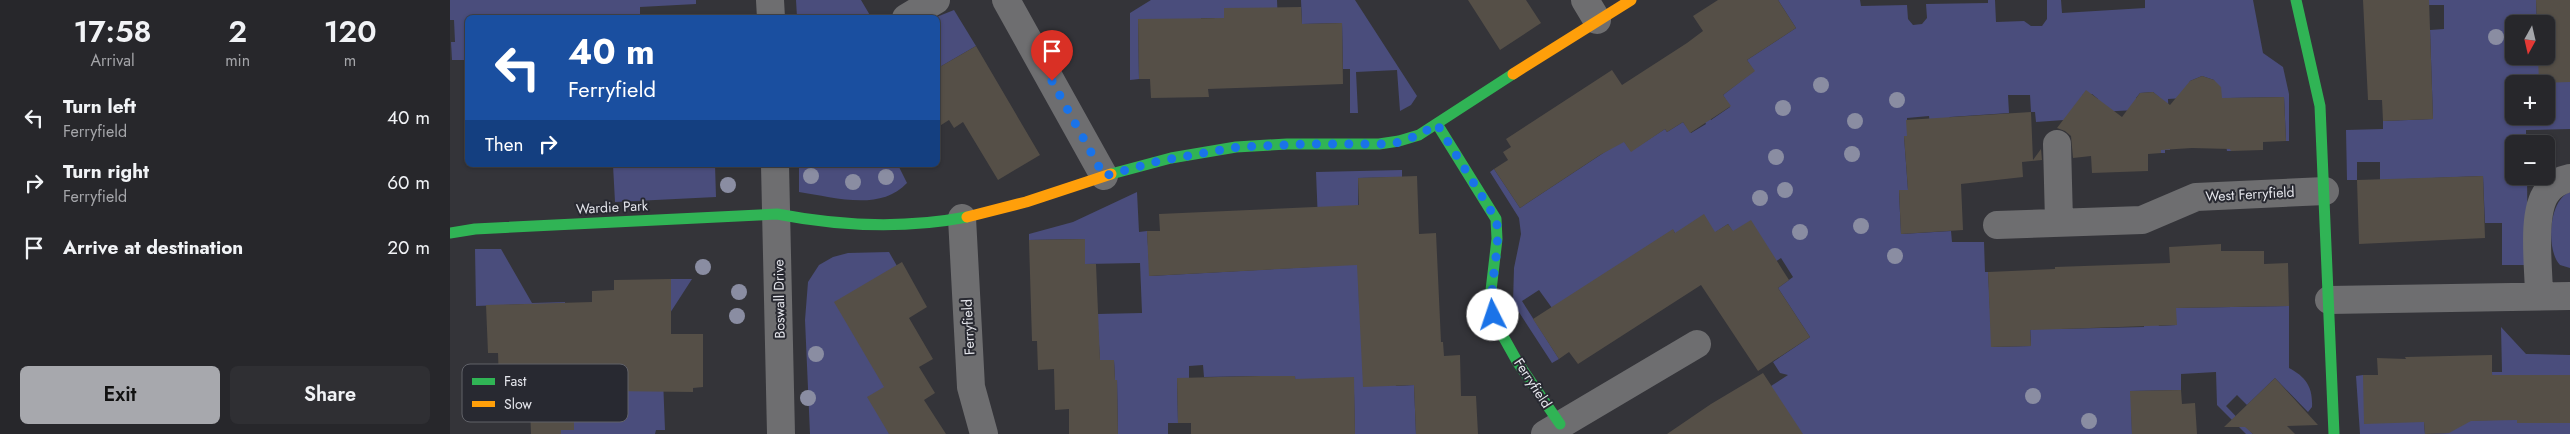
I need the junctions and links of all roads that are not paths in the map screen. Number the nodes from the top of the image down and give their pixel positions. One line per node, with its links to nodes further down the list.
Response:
1 (770, 0): 7 (street)
2 (936, 0): 8 (street)
3 (1006, 0): 12 (street)
4 (1632, 0): 6 (street)
5 (2296, 0): 14 (street)
6 (1591, 10): 9 (street)
7 (771, 15)
8 (911, 15)
9 (1437, 124): 12 (street); 24 (street, Ferryfield)
10 (2057, 144): 17 (street)
11 (775, 167): 15 (street, Boswall Drive)
12 (1104, 176): 16 (street)
13 (2570, 178): 20 (street)
14 (2325, 191): 17 (street, West Ferryfield); 22 (street)
15 (777, 214): 16 (street); 19 (street, Wardie Park); 25 (street, Boswall Drive)
16 (962, 218): 26 (street, Ferryfield)
17 (2059, 221): 18 (street, West Ferryfield)
18 (1998, 225)
19 (450, 233)
20 (2539, 296): 21 (street); 22 (street)
21 (2570, 296)
22 (2329, 300): 27 (street)
23 (1697, 344): 24 (street, Ferryfield)
24 (1553, 429)
25 (781, 434)
26 (984, 434)
27 (2334, 434)

